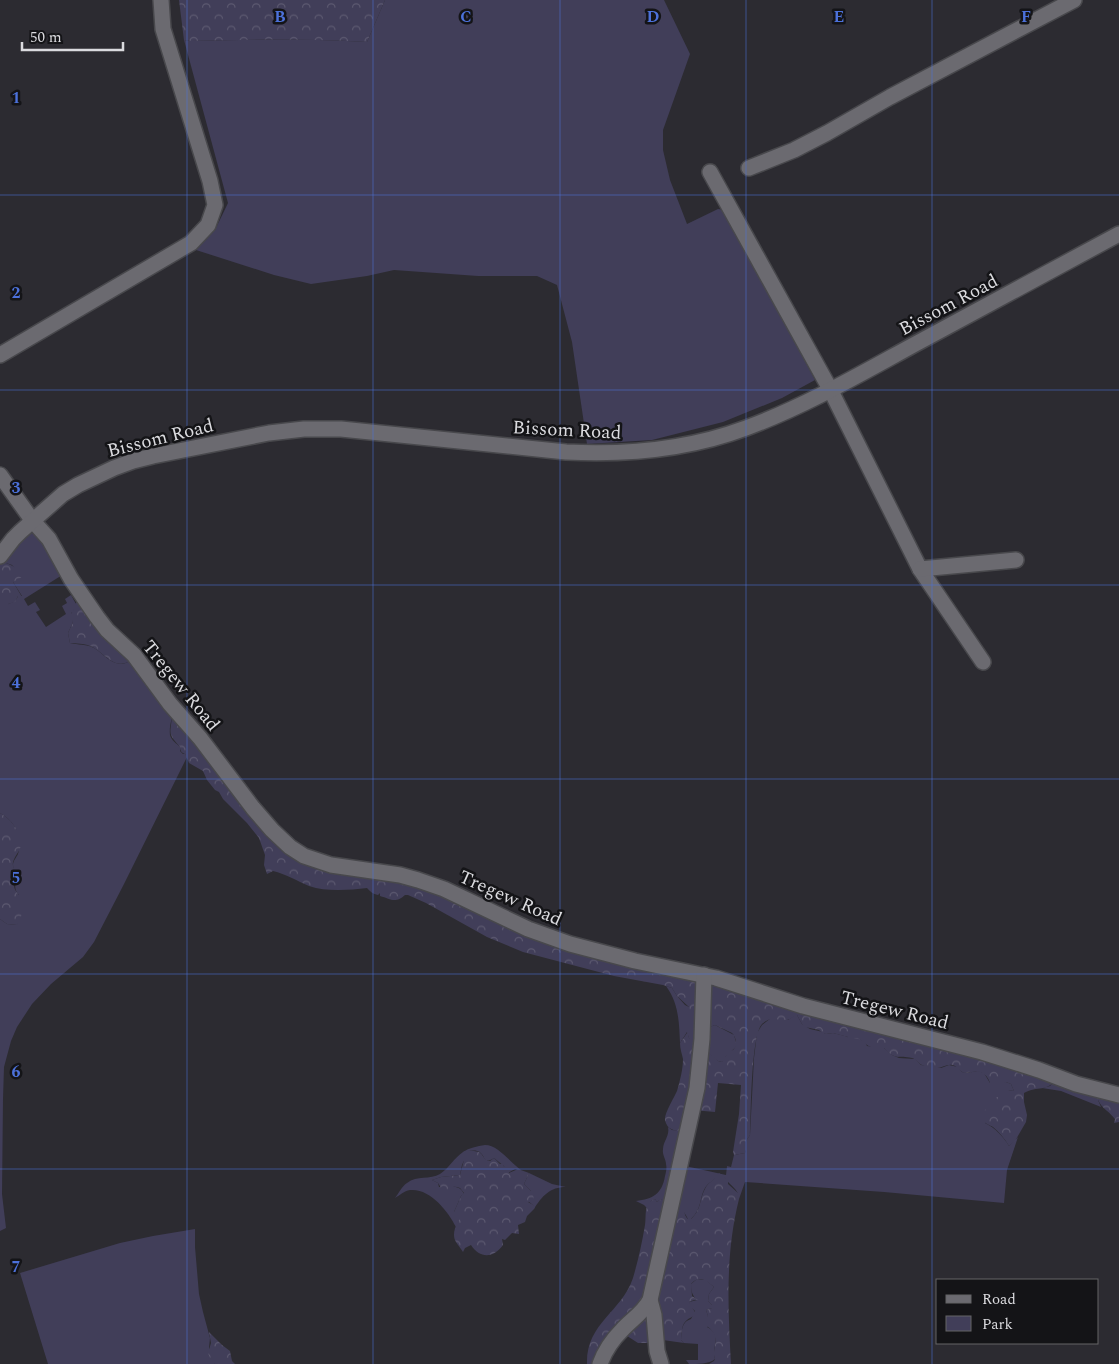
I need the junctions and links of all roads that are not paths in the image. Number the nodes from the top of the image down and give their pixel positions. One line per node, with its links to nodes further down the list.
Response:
1 (161, 0): 6 (street)
2 (1074, 0): 3 (street)
3 (749, 168)
4 (710, 172): 7 (street)
5 (1119, 234): 7 (street, Bissom Road)
6 (0, 355)
7 (830, 390): 9 (street, Bissom Road); 12 (street)
8 (0, 475): 9 (street, Tregew Road)
9 (32, 520): 10 (street, Bissom Road); 14 (street, Tregew Road)
10 (0, 556)
11 (1016, 560): 12 (street)
12 (920, 568): 13 (street)
13 (983, 662)
14 (704, 975): 15 (street, Tregew Road); 16 (street)
15 (1119, 1094)
16 (650, 1300): 17 (street); 18 (street)
17 (600, 1364)
18 (661, 1364)

